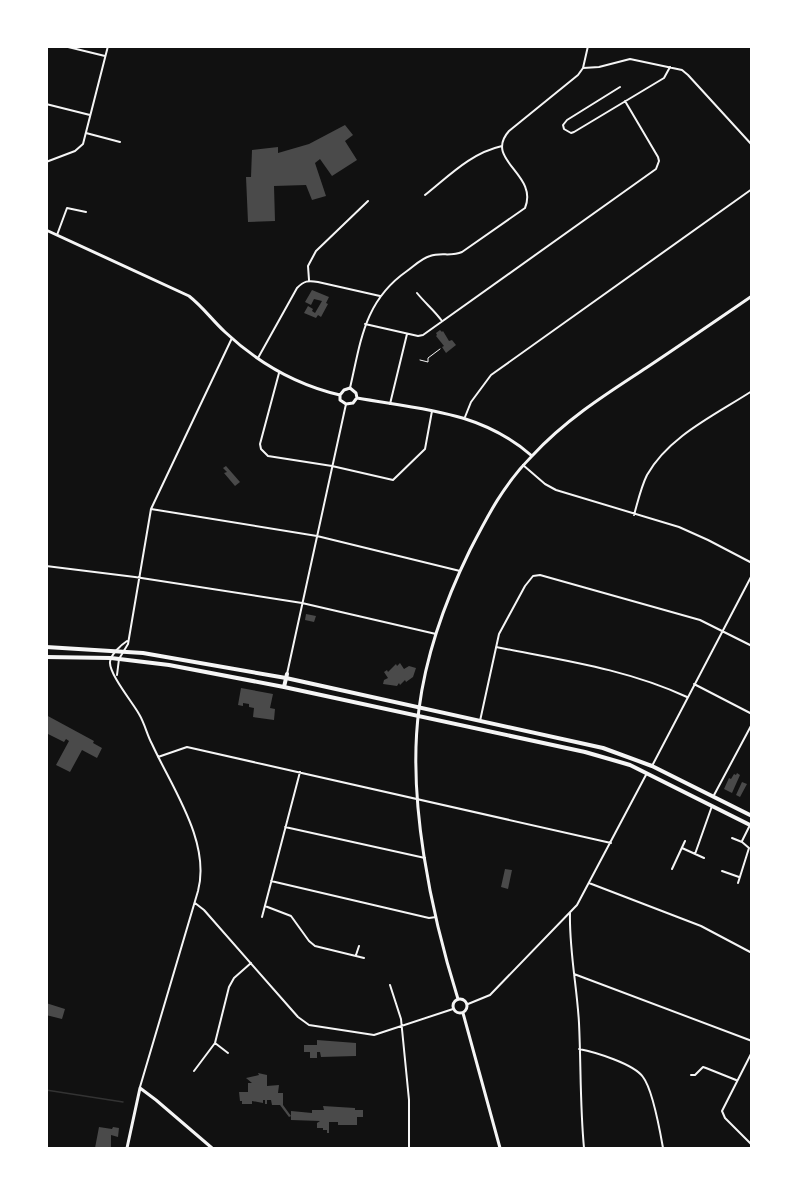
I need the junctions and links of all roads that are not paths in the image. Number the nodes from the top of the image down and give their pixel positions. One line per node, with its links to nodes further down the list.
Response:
1 (64, 46): 4 (street)
2 (108, 46): 4 (street)
3 (588, 46): 6 (street)
4 (105, 56): 10 (street)
5 (670, 67): 6 (street); 8 (street); 13 (street)
6 (583, 68): 14 (street)
7 (620, 87): 8 (street)
8 (625, 101): 26 (street)
9 (46, 104): 10 (street)
10 (91, 115): 11 (street)
11 (86, 133): 12 (street); 15 (street)
12 (120, 142)
13 (752, 145)
14 (502, 146): 17 (street); 24 (street)
15 (46, 162)
16 (752, 189): 41 (street)
17 (425, 195)
18 (368, 201): 22 (street)
19 (86, 212): 21 (street)
20 (46, 230): 21 (street)
21 (57, 235): 29 (street)
22 (309, 280): 24 (street); 31 (street)
23 (417, 293): 26 (street)
24 (380, 296): 27 (street)
25 (752, 296): 42 (street)
26 (442, 321): 28 (street)
27 (365, 324): 28 (street); 34 (street)
28 (406, 334): 39 (street)
29 (232, 338): 31 (street); 45 (street)
30 (440, 349): 32 (lane)
31 (258, 358): 33 (street)
32 (420, 360)
33 (280, 372): 36 (street); 44 (street)
34 (350, 388): 36 (street); 37 (street)
35 (752, 391): 46 (street)
36 (340, 394): 38 (street)
37 (357, 398): 38 (street); 39 (street)
38 (346, 404): 44 (street)
39 (390, 404): 40 (street)
40 (432, 411): 41 (street); 44 (street)
41 (465, 417): 42 (street)
42 (532, 456): 43 (street)
43 (523, 465): 46 (street); 50 (street)
44 (333, 466): 47 (street)
45 (151, 509): 47 (street); 52 (street)
46 (634, 515): 48 (street)
47 (317, 536): 50 (street); 53 (street)
48 (752, 563)
49 (46, 566): 52 (street)
50 (460, 571): 55 (street)
51 (752, 575): 54 (street)
52 (139, 577): 53 (street); 56 (street)
53 (302, 603): 55 (street); 65 (street)
54 (723, 631): 57 (street); 58 (street); 67 (street)
55 (436, 634): 70 (street)
56 (127, 641): 60 (street); 61 (street)
57 (496, 646): 69 (street); 73 (street)
58 (752, 646)
59 (46, 647): 60 (highway)
60 (116, 651): 61 (highway); 63 (street)
61 (124, 651): 64 (street); 65 (highway)
62 (46, 657): 63 (highway)
63 (111, 658): 64 (highway); 66 (street)
64 (119, 659): 66 (street); 68 (highway)
65 (286, 676): 68 (highway); 70 (highway)
66 (116, 677): 75 (street)
67 (694, 684): 69 (street); 71 (street)
68 (284, 687): 72 (highway)
69 (687, 697): 76 (street)
70 (419, 708): 72 (street); 73 (highway)
71 (752, 714)
72 (418, 717): 78 (highway); 80 (street)
73 (480, 721): 76 (highway)
74 (752, 724): 79 (street)
75 (158, 757): 77 (street); 99 (street)
76 (652, 766): 79 (highway)
77 (300, 772): 80 (street); 84 (street)
78 (647, 773): 81 (highway); 88 (street)
79 (713, 796): 82 (highway)
80 (417, 798): 88 (street); 91 (street)
81 (712, 806): 83 (highway); 90 (street)
82 (752, 816)
83 (751, 825): 87 (street)
84 (285, 826): 91 (street); 96 (street)
85 (732, 838): 87 (street)
86 (686, 841): 89 (street)
87 (742, 842): 95 (street)
88 (611, 843): 97 (street)
89 (682, 848): 90 (street); 93 (street)
90 (695, 854): 92 (street)
91 (425, 858): 103 (street)
92 (704, 858)
93 (672, 869)
94 (722, 871): 95 (street)
95 (740, 877): 98 (street)
96 (271, 881): 100 (street); 103 (street)
97 (589, 882): 101 (street); 105 (street)
98 (738, 883)
99 (195, 903): 108 (street); 124 (street)
100 (264, 906): 102 (street); 106 (street)
101 (570, 913): 109 (street); 112 (street)
102 (262, 917)
103 (436, 918): 111 (street)
104 (359, 946): 106 (street)
105 (752, 953)
106 (356, 955): 107 (street)
107 (364, 958)
108 (250, 963): 115 (street); 117 (street)
109 (573, 974): 116 (street); 118 (street)
110 (390, 985): 115 (street)
111 (458, 999): 112 (street); 113 (street)
112 (468, 1004): 114 (street)
113 (453, 1009): 114 (street); 115 (street)
114 (463, 1013): 130 (street)
115 (401, 1026): 129 (street)
116 (752, 1041)
117 (215, 1043): 120 (street); 121 (street)
118 (579, 1049): 131 (street); 132 (street)
119 (752, 1052): 123 (street)
120 (228, 1053)
121 (195, 1071)
122 (691, 1075): 123 (street)
123 (736, 1080): 125 (street)
124 (140, 1088): 126 (street); 127 (street)
125 (752, 1145)
126 (206, 1147): 128 (street)
127 (127, 1149)
128 (212, 1149)
129 (409, 1149)
130 (500, 1149)
131 (584, 1149)
132 (663, 1149)

